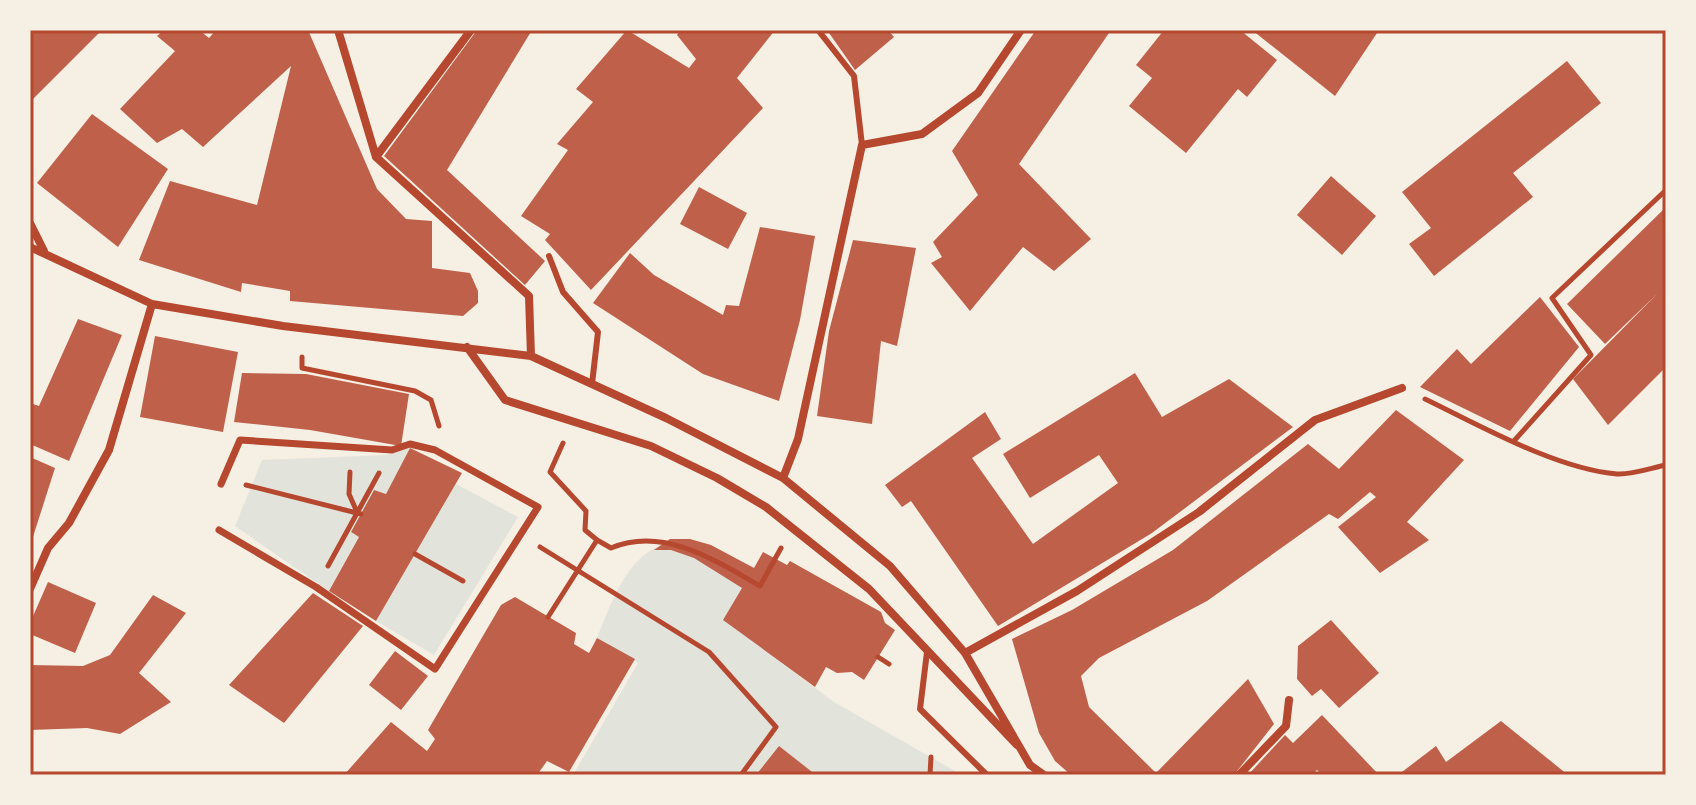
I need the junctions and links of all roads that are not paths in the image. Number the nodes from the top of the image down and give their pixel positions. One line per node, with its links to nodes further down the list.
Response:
1 (338, 30): 6 (street)
2 (471, 30): 6 (street)
3 (818, 30): 5 (lane)
4 (1021, 30): 5 (street)
5 (862, 145): 16 (street)
6 (376, 157): 13 (street)
7 (30, 223): 9 (street)
8 (30, 247): 9 (street)
9 (44, 251): 11 (street)
10 (549, 256): 14 (lane)
11 (152, 304): 12 (street); 19 (street)
12 (467, 347): 13 (street); 20 (street)
13 (531, 356): 14 (street)
14 (592, 384): 16 (street)
15 (1402, 388): 21 (street)
16 (783, 478): 21 (street)
17 (221, 484): 18 (street)
18 (219, 530)
19 (30, 589)
20 (927, 652): 23 (street); 25 (lane)
21 (965, 653): 23 (street)
22 (1289, 700): 28 (street)
23 (1023, 750): 24 (street)
24 (1030, 765): 26 (street); 27 (street)
25 (987, 775)
26 (1026, 775)
27 (1044, 775)
28 (1239, 775)

